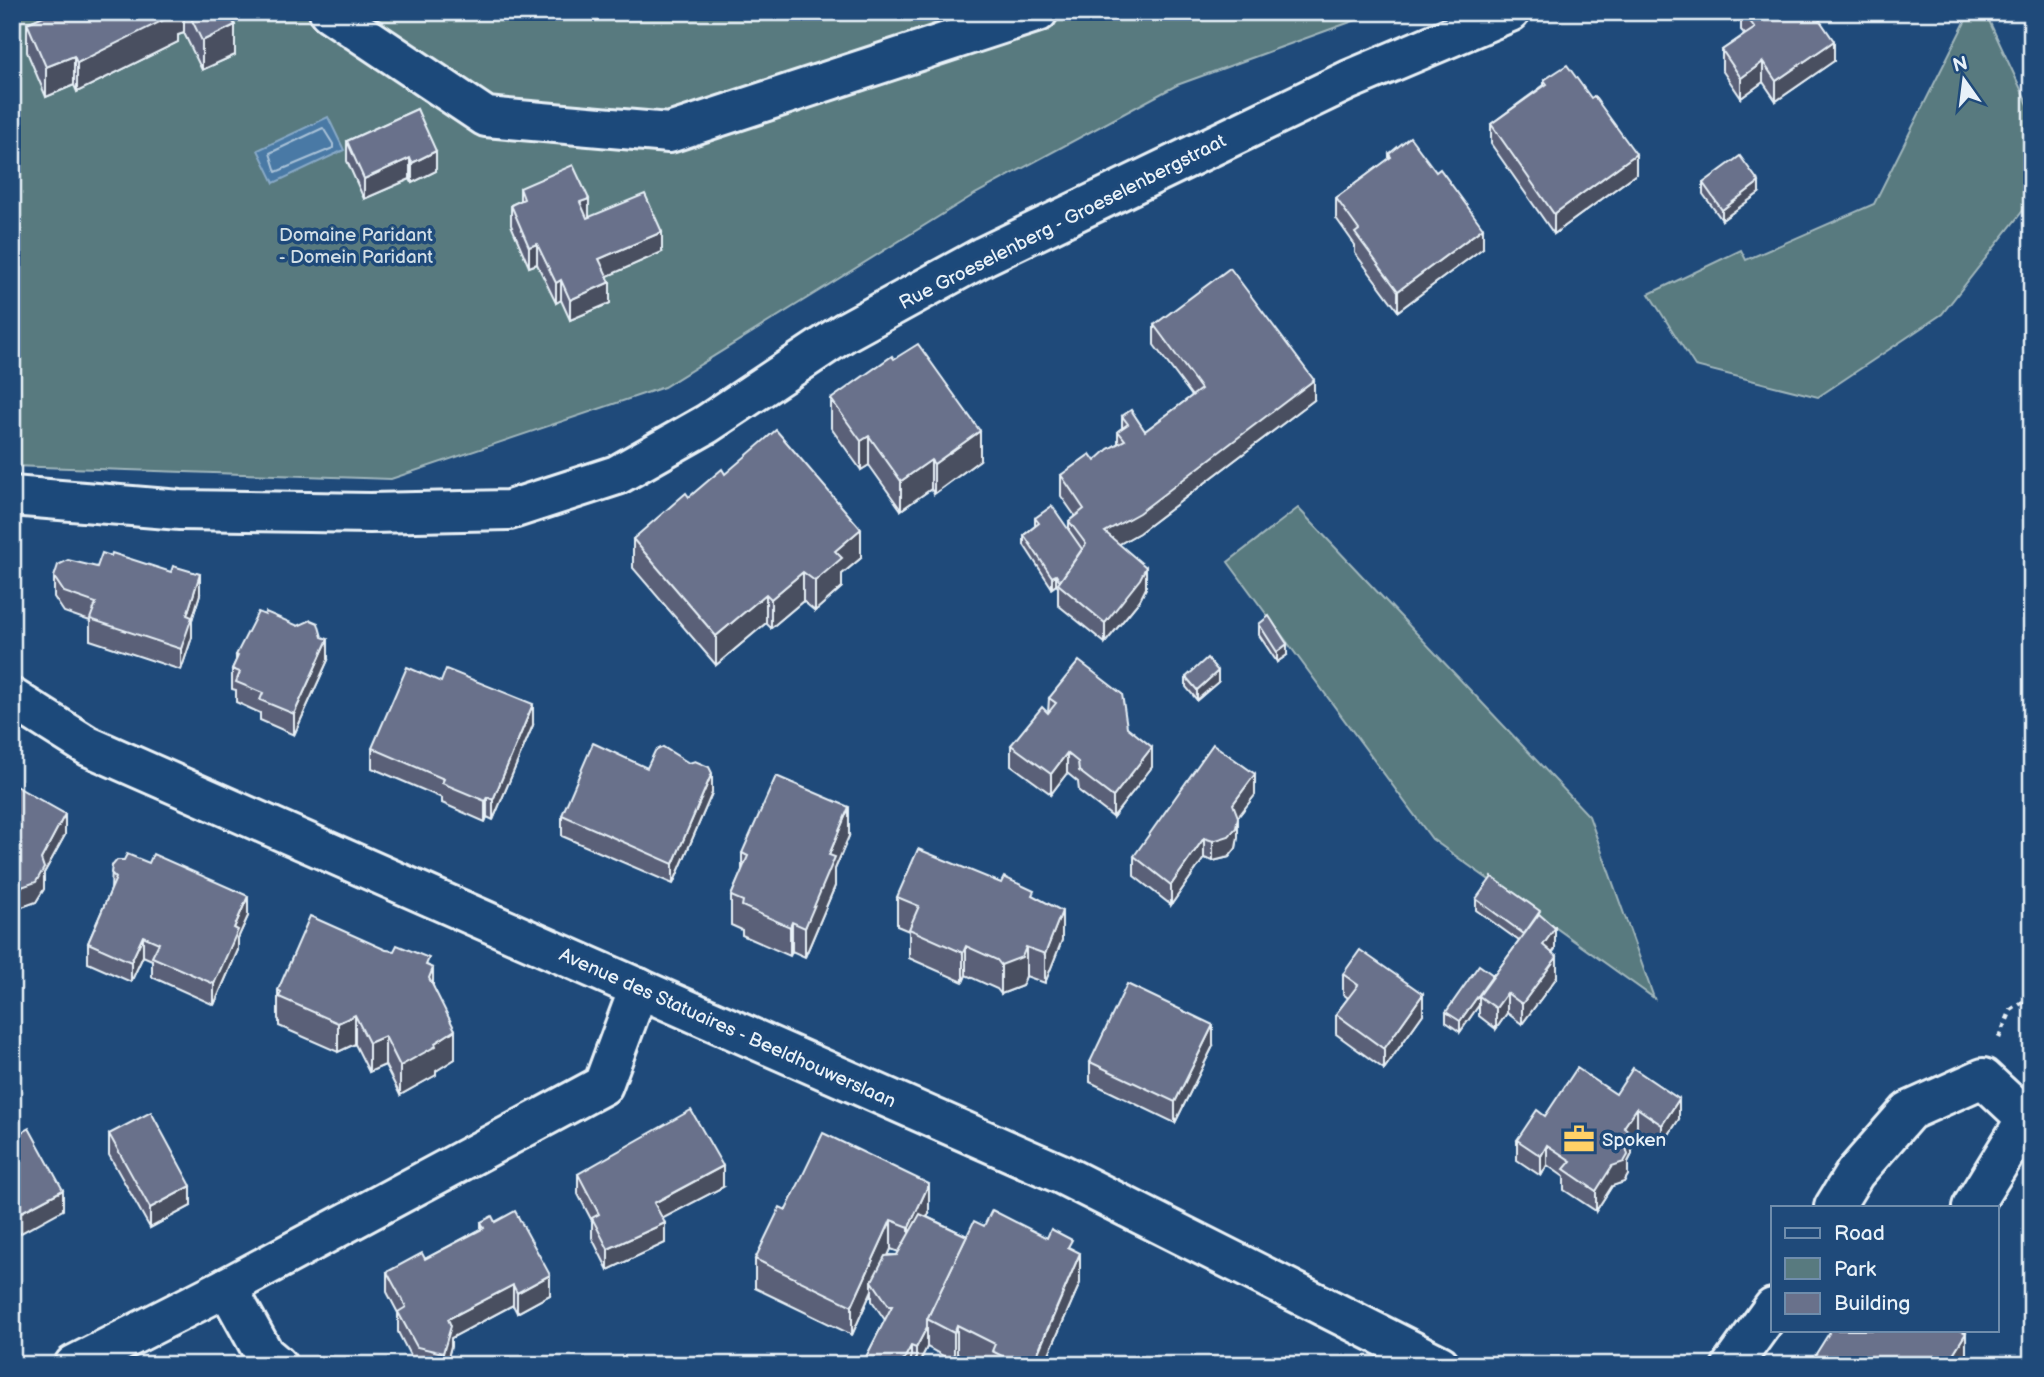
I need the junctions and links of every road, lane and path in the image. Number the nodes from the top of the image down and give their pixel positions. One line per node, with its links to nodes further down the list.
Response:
1 (329, 12): 2 (street)
2 (1038, 12)
3 (1510, 12): 4 (street, Rue Groeselenberg - Groeselenbergstraat)
4 (12, 496)
5 (12, 698): 6 (street, Avenue des Statuaires - Beeldhouwerslaan)
6 (639, 988): 12 (street); 16 (street, Avenue des Statuaires - Beeldhouwerslaan)
7 (2032, 996): 8 (path)
8 (1983, 1078): 9 (street); 10 (street)
9 (2029, 1122): 11 (street)
10 (1835, 1206)
11 (1973, 1206)
12 (227, 1287): 14 (street); 15 (street)
13 (1771, 1311): 17 (street)
14 (74, 1365)
15 (277, 1365)
16 (1440, 1365)
17 (1732, 1365)

